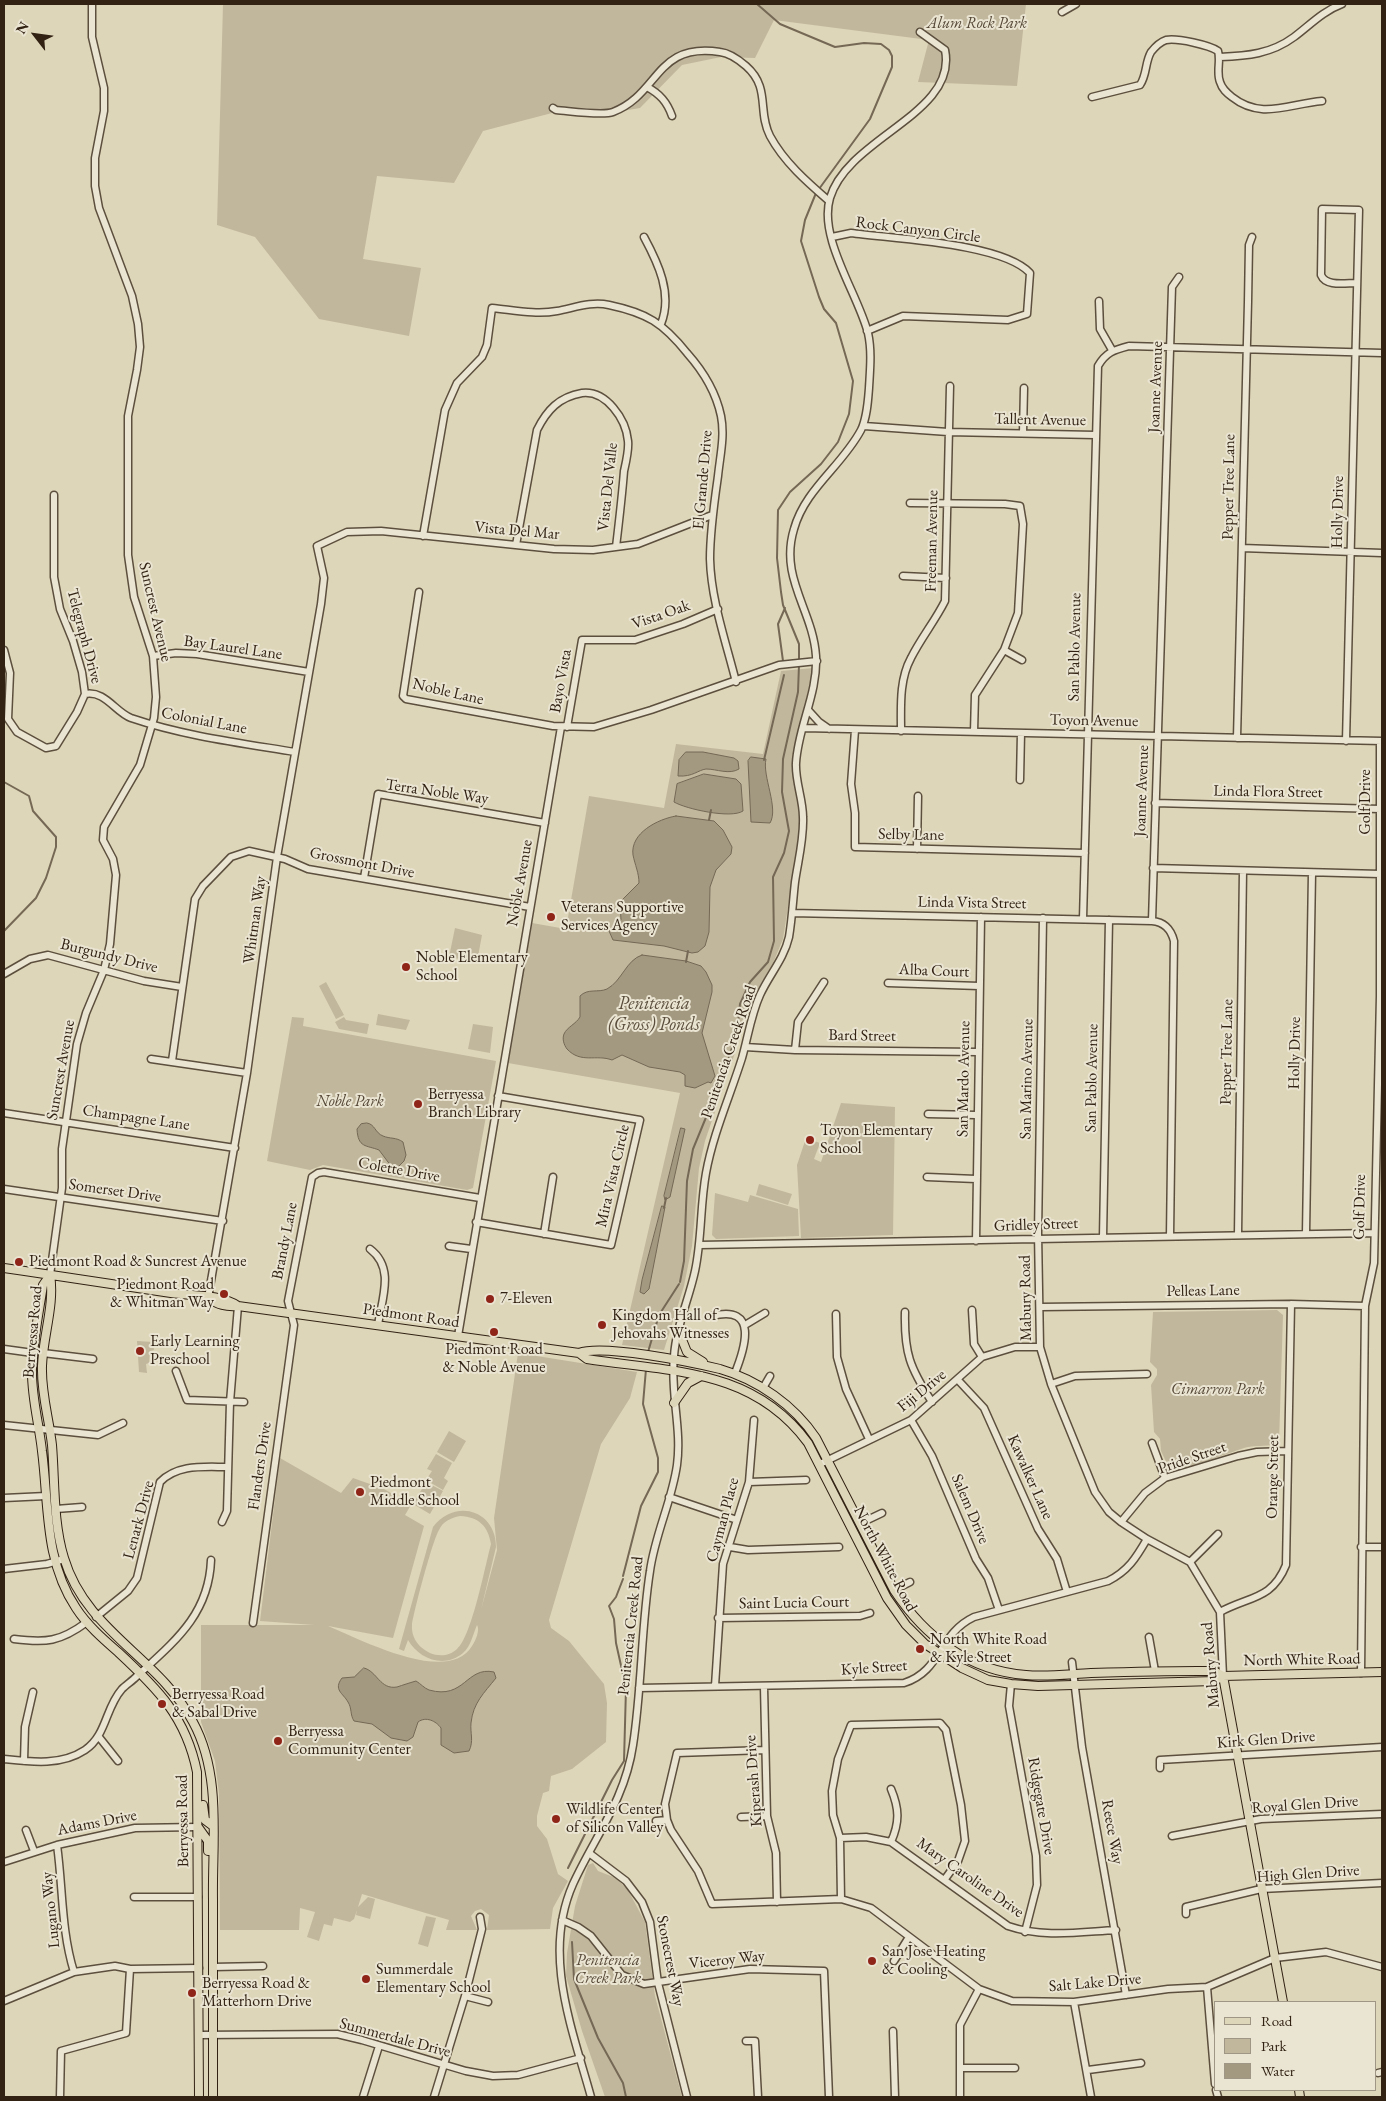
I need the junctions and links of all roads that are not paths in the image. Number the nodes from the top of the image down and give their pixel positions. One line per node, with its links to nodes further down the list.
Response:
1 (92, 4): 50 (street, Suncrest Avenue)
2 (1076, 4): 4 (street)
3 (1342, 4): 6 (street)
4 (1062, 12)
5 (920, 32): 12 (street)
6 (1220, 57): 8 (street); 9 (street)
7 (646, 87): 10 (street); 11 (street); 12 (street)
8 (1092, 97)
9 (1322, 101)
10 (553, 108)
11 (672, 116)
12 (829, 201): 14 (street)
13 (644, 237): 19 (street)
14 (832, 237): 20 (street); 20 (street, Rock Canyon Circle)
15 (1252, 238): 23 (street, Pepper Tree Lane)
16 (1180, 277): 21 (street, Joanne Avenue)
17 (1357, 284): 17 (street, Holly Drive); 24 (street, Holly Drive)
18 (1099, 301): 22 (street)
19 (661, 324): 35 (street, El Grande Drive); 36 (street, El Grande Drive)
20 (867, 331): 28 (street)
21 (1171, 348): 22 (street); 23 (street); 66 (street, Joanne Avenue)
22 (1112, 350): 31 (street, Tallent Avenue)
23 (1246, 350): 24 (street); 40 (street, Pepper Tree Lane)
24 (1354, 353): 25 (street); 41 (street, Holly Drive)
25 (1382, 354)
26 (950, 386): 29 (street, Freeman Avenue)
27 (1024, 388): 30 (street)
28 (864, 426): 29 (street, Tallent Avenue); 52 (street, Penitencia Creek Road)
29 (948, 432): 30 (street, Tallent Avenue); 34 (street, Freeman Avenue)
30 (1023, 433): 31 (street, Tallent Avenue)
31 (1095, 435): 65 (street, San Pablo Avenue)
32 (54, 494): 55 (street, Telegraph Drive)
33 (910, 503): 34 (street)
34 (947, 504): 44 (street, Freeman Avenue); 49 (street)
35 (712, 515): 39 (street, Vista Del Mar); 46 (street, El Grande Drive)
36 (423, 536): 37 (street, Vista Del Mar); 38 (street, Vista Del Mar)
37 (516, 545): 39 (street, Vista Del Mar); 39 (street, Vista Del Valle)
38 (317, 546): 53 (street, Whitman Way)
39 (616, 547)
40 (1242, 548): 41 (street); 67 (street, Pepper Tree Lane)
41 (1350, 553): 42 (street); 68 (street, Holly Drive)
42 (1382, 553)
43 (903, 576): 44 (street)
44 (946, 578): 62 (street, Freeman Avenue)
45 (419, 592): 58 (street, Noble Lane)
46 (718, 610): 47 (street, Vista Oak); 54 (street, El Grande Drive)
47 (582, 640): 58 (street, Bayo Vista)
48 (4, 650): 55 (street)
49 (1004, 650): 51 (street); 63 (street)
50 (153, 656): 53 (street, Bay Laurel Lane); 57 (street, Suncrest Avenue)
51 (1022, 660)
52 (817, 661): 54 (street); 56 (street, Penitencia Creek Road)
53 (309, 672): 70 (street, Whitman Way)
54 (736, 682): 58 (street)
55 (85, 694): 57 (street, Colonial Lane)
56 (809, 711): 59 (street, Penitencia Creek Road); 60 (street)
57 (152, 725): 70 (street, Colonial Lane); 91 (street, Suncrest Avenue)
58 (564, 727): 75 (street, Noble Avenue)
59 (804, 728): 60 (street, Toyon Avenue); 85 (street, Penitencia Creek Road)
60 (830, 729): 61 (street, Toyon Avenue)
61 (855, 730): 62 (street, Toyon Avenue); 76 (street, Selby Lane)
62 (901, 731): 63 (street, Toyon Avenue)
63 (974, 732): 64 (street, Toyon Avenue)
64 (1021, 733): 65 (street, Toyon Avenue); 71 (street)
65 (1087, 734): 66 (street, Toyon Avenue); 77 (street, San Pablo Avenue)
66 (1158, 736): 67 (street, Toyon Avenue); 73 (street, Joanne Avenue)
67 (1237, 738): 68 (street, Toyon Avenue)
68 (1346, 740): 69 (street, Toyon Avenue)
69 (1381, 741): 74 (street, Golf Drive)
70 (295, 752): 78 (street, Whitman Way)
71 (1020, 780)
72 (918, 796): 76 (street)
73 (1155, 803): 74 (street, Linda Flora Street); 79 (street, Joanne Avenue)
74 (1380, 809): 82 (street, Golf Drive)
75 (545, 823): 83 (street, Terra Noble Way); 84 (street, Noble Avenue)
76 (917, 849): 77 (street, Selby Lane)
77 (1085, 853): 88 (street, San Pablo Avenue)
78 (277, 857): 83 (street, Grossmont Drive); 96 (street, Grossmont Drive); 103 (street, Whitman Way)
79 (1153, 868): 80 (street); 90 (street, Joanne Avenue)
80 (1243, 871): 81 (street); 122 (street, Pepper Tree Lane)
81 (1312, 873): 82 (street); 119 (street, Holly Drive)
82 (1380, 874): 97 (street, Golf Drive)
83 (364, 878): 84 (street, Grossmont Drive)
84 (530, 907): 104 (street, Noble Avenue)
85 (792, 913): 86 (street, Linda Vista Street); 98 (street, Penitencia Creek Road)
86 (981, 917): 87 (street, Linda Vista Street); 95 (street, San Mardo Avenue)
87 (1044, 918): 88 (street, Linda Vista Street); 125 (street, San Marino Avenue)
88 (1082, 919): 89 (street, Linda Vista Street)
89 (1109, 920): 90 (street, Linda Vista Street); 124 (street, San Pablo Avenue)
90 (1152, 921): 123 (street)
91 (104, 970): 92 (street, Burgundy Drive); 96 (street, Burgundy Drive); 108 (street, Suncrest Avenue)
92 (4, 974)
93 (824, 982): 99 (street)
94 (888, 983): 95 (street, Alba Court)
95 (979, 986): 100 (street, San Mardo Avenue)
96 (182, 987): 102 (street, Grossmont Drive)
97 (1381, 996): 120 (street, Golf Drive)
98 (746, 1047): 99 (street, Bard Street); 127 (street, Penitencia Creek Road)
99 (795, 1050): 100 (street, Bard Street)
100 (978, 1052): 107 (street, San Mardo Avenue)
101 (152, 1059): 102 (street)
102 (172, 1061): 103 (street)
103 (247, 1074): 109 (street, Whitman Way)
104 (498, 1096): 116 (street, Noble Avenue); 121 (street, Mira Vista Circle)
105 (4, 1113): 108 (street, Champagne Lane)
106 (928, 1114): 107 (street)
107 (976, 1115): 113 (street, San Mardo Avenue)
108 (66, 1122): 109 (street, Champagne Lane); 115 (street, Suncrest Avenue)
109 (235, 1148): 117 (street, Whitman Way)
110 (314, 1175): 116 (street, Colette Drive); 143 (street, Brandy Lane)
111 (553, 1177): 121 (street)
112 (927, 1177): 113 (street)
113 (976, 1178): 126 (street, San Mardo Avenue)
114 (4, 1189): 115 (street, Somerset Drive)
115 (60, 1197): 117 (street, Somerset Drive); 134 (street, Suncrest Avenue)
116 (480, 1198): 118 (street, Noble Avenue)
117 (223, 1221): 135 (street, Whitman Way)
118 (476, 1222): 121 (street, Mira Vista Circle); 130 (street, Noble Avenue)
119 (1306, 1233): 120 (street, Gridley Street); 122 (street, Gridley Street)
120 (1373, 1233): 131 (street, Golf Drive)
121 (544, 1234)
122 (1238, 1234): 123 (street, Gridley Street)
123 (1170, 1236): 124 (street, Gridley Street)
124 (1103, 1237): 125 (street, Gridley Street)
125 (1038, 1239): 126 (street, Gridley Street); 139 (street, Mabury Road)
126 (976, 1241): 127 (street, Gridley Street)
127 (700, 1245): 148 (street, Penitencia Creek Road)
128 (449, 1246): 130 (street)
129 (370, 1249): 146 (street)
130 (471, 1249): 149 (street, Noble Avenue)
131 (1374, 1263): 132 (street); 138 (street, Golf Drive)
132 (1382, 1264)
133 (4, 1268): 134 (main road, Piedmont Road)
134 (50, 1274): 135 (main road, Piedmont Road); 152 (main road, Berryessa Road); 153 (main road, Berryessa Road)
135 (208, 1298): 137 (main road, Piedmont Road)
136 (1291, 1304): 138 (street, Pelleas Lane); 139 (street, Pelleas Lane); 182 (street, Orange Street)
137 (238, 1306): 143 (main road, Piedmont Road); 170 (street)
138 (1365, 1306): 203 (street, Golf Drive)
139 (1041, 1307): 150 (street, Mabury Road)
140 (972, 1310): 156 (street)
141 (905, 1312): 173 (street)
142 (765, 1313): 147 (street)
143 (291, 1314): 146 (main road, Piedmont Road); 219 (street, Flanders Drive)
144 (836, 1314): 180 (street)
145 (712, 1316): 147 (street)
146 (378, 1325): 149 (main road, Piedmont Road)
147 (745, 1325): 163 (street)
148 (679, 1332): 158 (street, Penitencia Creek Road); 159 (main road)
149 (458, 1336): 154 (main road, Piedmont Road)
150 (1040, 1347): 156 (street, Fiji Drive); 168 (street, Mabury Road)
151 (4, 1349): 152 (street)
152 (33, 1353): 178 (main road, Berryessa Road)
153 (43, 1353): 157 (street); 179 (main road, Berryessa Road)
154 (579, 1353): 155 (main road, Piedmont Road); 160 (main road, Piedmont Road)
155 (657, 1357): 158 (main road, North White Road)
156 (982, 1357): 167 (street, Fiji Drive)
157 (93, 1359)
158 (673, 1360): 159 (main road, North White Road); 162 (street, Penitencia Creek Road)
159 (711, 1367): 163 (main road, North White Road)
160 (655, 1369): 162 (main road, North White Road)
161 (176, 1370): 170 (street)
162 (673, 1372): 165 (main road, North White Road); 172 (street, Penitencia Creek Road)
163 (735, 1373): 169 (main road, North White Road)
164 (1147, 1374): 168 (street)
165 (701, 1376): 172 (main road); 184 (main road, North White Road)
166 (770, 1376): 169 (street)
167 (958, 1380): 173 (street, Fiji Drive); 212 (street, Kawalker Lane)
168 (1051, 1384): 197 (street, Mabury Road)
169 (763, 1388): 183 (main road, North White Road)
170 (230, 1402): 171 (street); 185 (street)
171 (244, 1402)
172 (674, 1402): 190 (street, Penitencia Creek Road)
173 (932, 1402): 175 (street, Fiji Drive)
174 (754, 1420): 188 (street, Cayman Place)
175 (911, 1420): 180 (street, Fiji Drive); 213 (street, Salem Drive)
176 (124, 1423): 179 (street)
177 (4, 1425): 178 (street)
178 (40, 1428): 179 (street); 189 (main road, Berryessa Road)
179 (50, 1430): 193 (main road, Berryessa Road)
180 (869, 1439): 183 (street, Fiji Drive)
181 (1152, 1443): 186 (street)
182 (1287, 1451): 186 (street, Pride Street); 214 (street, Orange Street)
183 (829, 1460): 184 (street, Fiji Drive); 198 (main road, North White Road)
184 (820, 1464): 223 (main road, North White Road)
185 (227, 1467): 196 (street); 216 (street, Lenark Drive)
186 (1166, 1478): 197 (street, Pride Street)
187 (806, 1480): 188 (street)
188 (749, 1482): 195 (street, Cayman Place)
189 (46, 1496): 191 (street); 207 (main road, Berryessa Road)
190 (669, 1497): 195 (street); 236 (street, Penitencia Creek Road)
191 (4, 1498)
192 (82, 1507): 193 (street)
193 (56, 1509): 205 (main road, Berryessa Road)
194 (882, 1513): 198 (street)
195 (737, 1520): 201 (street, Cayman Place)
196 (222, 1522)
197 (1121, 1522): 200 (street, Mabury Road)
198 (861, 1523): 211 (main road, North White Road)
199 (1218, 1534): 208 (street)
200 (1147, 1540): 208 (street, Mabury Road); 212 (street, Kyle Street)
201 (730, 1547): 202 (street); 217 (street, Cayman Place)
202 (839, 1547)
203 (1361, 1547): 204 (street); 229 (street, Golf Drive)
204 (1382, 1547)
205 (64, 1559): 207 (street); 216 (main road, Berryessa Road)
206 (211, 1560): 225 (street)
207 (54, 1562): 209 (street); 218 (main road, Berryessa Road)
208 (1190, 1562): 214 (street, Mabury Road)
209 (4, 1569)
210 (910, 1582): 211 (street)
211 (894, 1590): 222 (main road, North White Road)
212 (1067, 1592): 213 (street, Kyle Street)
213 (999, 1610): 222 (street, Kyle Street)
214 (1220, 1612): 231 (street, Mabury Road)
215 (870, 1613): 217 (street, Saint Lucia Court)
216 (96, 1617): 225 (main road, Berryessa Road)
217 (718, 1618): 234 (street, Cayman Place)
218 (87, 1622): 221 (street); 228 (main road, Berryessa Road)
219 (253, 1623)
220 (1148, 1637): 226 (street)
221 (14, 1638)
222 (944, 1645): 223 (street, Kyle Street); 230 (main road, North White Road)
223 (938, 1654): 232 (main road, North White Road); 235 (street, Kyle Street)
224 (1072, 1662): 230 (street, Reece Way)
225 (149, 1666): 228 (street); 254 (main road, Berryessa Road)
226 (1155, 1671): 230 (main road, North White Road); 231 (main road, North White Road)
227 (1382, 1672): 229 (main road, North White Road)
228 (141, 1673): 238 (street); 247 (main road, Berryessa Road)
229 (1361, 1673): 231 (main road, North White Road)
230 (1073, 1674): 233 (street, Reece Way)
231 (1223, 1676): 233 (main road, North White Road); 241 (main road, Mabury Road)
232 (1011, 1684): 233 (main road, North White Road); 276 (street, Ridgegate Drive)
233 (1073, 1685): 275 (street, Reece Way)
234 (714, 1686): 235 (street, Kyle Street); 236 (street, Kyle Street)
235 (764, 1687): 240 (street, Kiperash Drive)
236 (639, 1688): 262 (street, Penitencia Creek Road)
237 (33, 1692): 243 (street)
238 (99, 1737): 243 (street); 244 (street)
239 (1382, 1747): 241 (street, Kirk Glen Drive)
240 (764, 1750): 249 (street, Kiperash Drive); 251 (street)
241 (1236, 1756): 245 (street, Kirk Glen Drive); 253 (main road, Mabury Road)
242 (4, 1759): 243 (street)
243 (24, 1761)
244 (118, 1761)
245 (1160, 1768)
246 (891, 1789): 259 (street)
247 (199, 1796): 254 (main road); 255 (main road, Berryessa Road)
248 (1382, 1814): 253 (street, Royal Glen Drive)
249 (767, 1816): 250 (street); 271 (street, Kiperash Drive)
250 (741, 1817)
251 (667, 1820): 252 (street); 271 (street, Salt Lake Drive)
252 (656, 1821)
253 (1248, 1821): 257 (street, Royal Glen Drive); 267 (main road, Mabury Road)
254 (213, 1826): 266 (main road, Berryessa Road)
255 (198, 1827): 260 (street, Adams Drive); 266 (main road); 268 (main road, Berryessa Road)
256 (26, 1830): 261 (street)
257 (1172, 1836)
258 (840, 1838): 259 (street, Mary Caroline Drive); 264 (street); 270 (street)
259 (891, 1842): 264 (street, Mary Caroline Drive)
260 (57, 1845): 261 (street, Adams Drive); 285 (street, Lugano Way)
261 (34, 1851): 263 (street, Adams Drive)
262 (588, 1853): 274 (street, Penitencia Creek Road); 286 (street, Stonecrest Way)
263 (4, 1862)
264 (945, 1879): 276 (street, Mary Caroline Drive)
265 (1382, 1883): 267 (street, High Glen Drive)
266 (213, 1887): 281 (main road, Berryessa Road)
267 (1261, 1889): 272 (street, High Glen Drive); 278 (main road, Mabury Road)
268 (198, 1897): 269 (street); 283 (main road, Berryessa Road)
269 (134, 1898)
270 (841, 1899): 271 (street, Salt Lake Drive); 277 (street, Salt Lake Drive)
271 (777, 1902)
272 (1186, 1914)
273 (480, 1917): 290 (street)
274 (562, 1920): 286 (street, Viceroy Way); 300 (street, Penitencia Creek Road)
275 (1116, 1930): 276 (street, Mary Caroline Drive); 289 (street, Reece Way)
276 (1025, 1932)
277 (910, 1937): 279 (street); 288 (street, Salt Lake Drive)
278 (1275, 1958): 282 (street, Salt Lake Drive); 287 (street, Salt Lake Drive); 292 (main road, Mabury Road)
279 (894, 1961)
280 (263, 1966): 281 (street)
281 (213, 1967): 296 (main road, Berryessa Road)
282 (1382, 1967)
283 (199, 1968): 284 (street); 297 (main road, Berryessa Road)
284 (130, 1969): 285 (street); 307 (street)
285 (74, 1972): 291 (street)
286 (658, 1983): 313 (street, Stonecrest Way); 315 (street, Viceroy Way)
287 (1207, 1987): 289 (street, Salt Lake Drive); 306 (street)
288 (979, 1989): 294 (street, Salt Lake Drive); 303 (street)
289 (1126, 1995): 294 (street, Salt Lake Drive)
290 (465, 1996): 293 (street); 302 (street)
291 (4, 2001)
292 (1283, 2001)
293 (488, 2002)
294 (1074, 2002): 305 (street)
295 (893, 2031): 316 (street)
296 (213, 2034): 297 (street, Summerdale Drive); 299 (street, Summerdale Drive); 309 (main road, Berryessa Road)
297 (199, 2035): 308 (main road, Berryessa Road)
298 (746, 2041): 314 (street)
299 (378, 2046): 302 (street, Summerdale Drive); 310 (street)
300 (580, 2058): 302 (street, Summerdale Drive); 312 (street, Penitencia Creek Road)
301 (1141, 2063): 305 (street)
302 (443, 2064): 311 (street)
303 (960, 2068): 304 (street); 317 (street)
304 (1014, 2068)
305 (1088, 2070): 318 (street)
306 (1214, 2072)
307 (60, 2097)
308 (199, 2097)
309 (214, 2097)
310 (363, 2097)
311 (434, 2097)
312 (591, 2097)
313 (687, 2097)
314 (758, 2097)
315 (829, 2097)
316 (895, 2097)
317 (960, 2097)
318 (1091, 2097)

